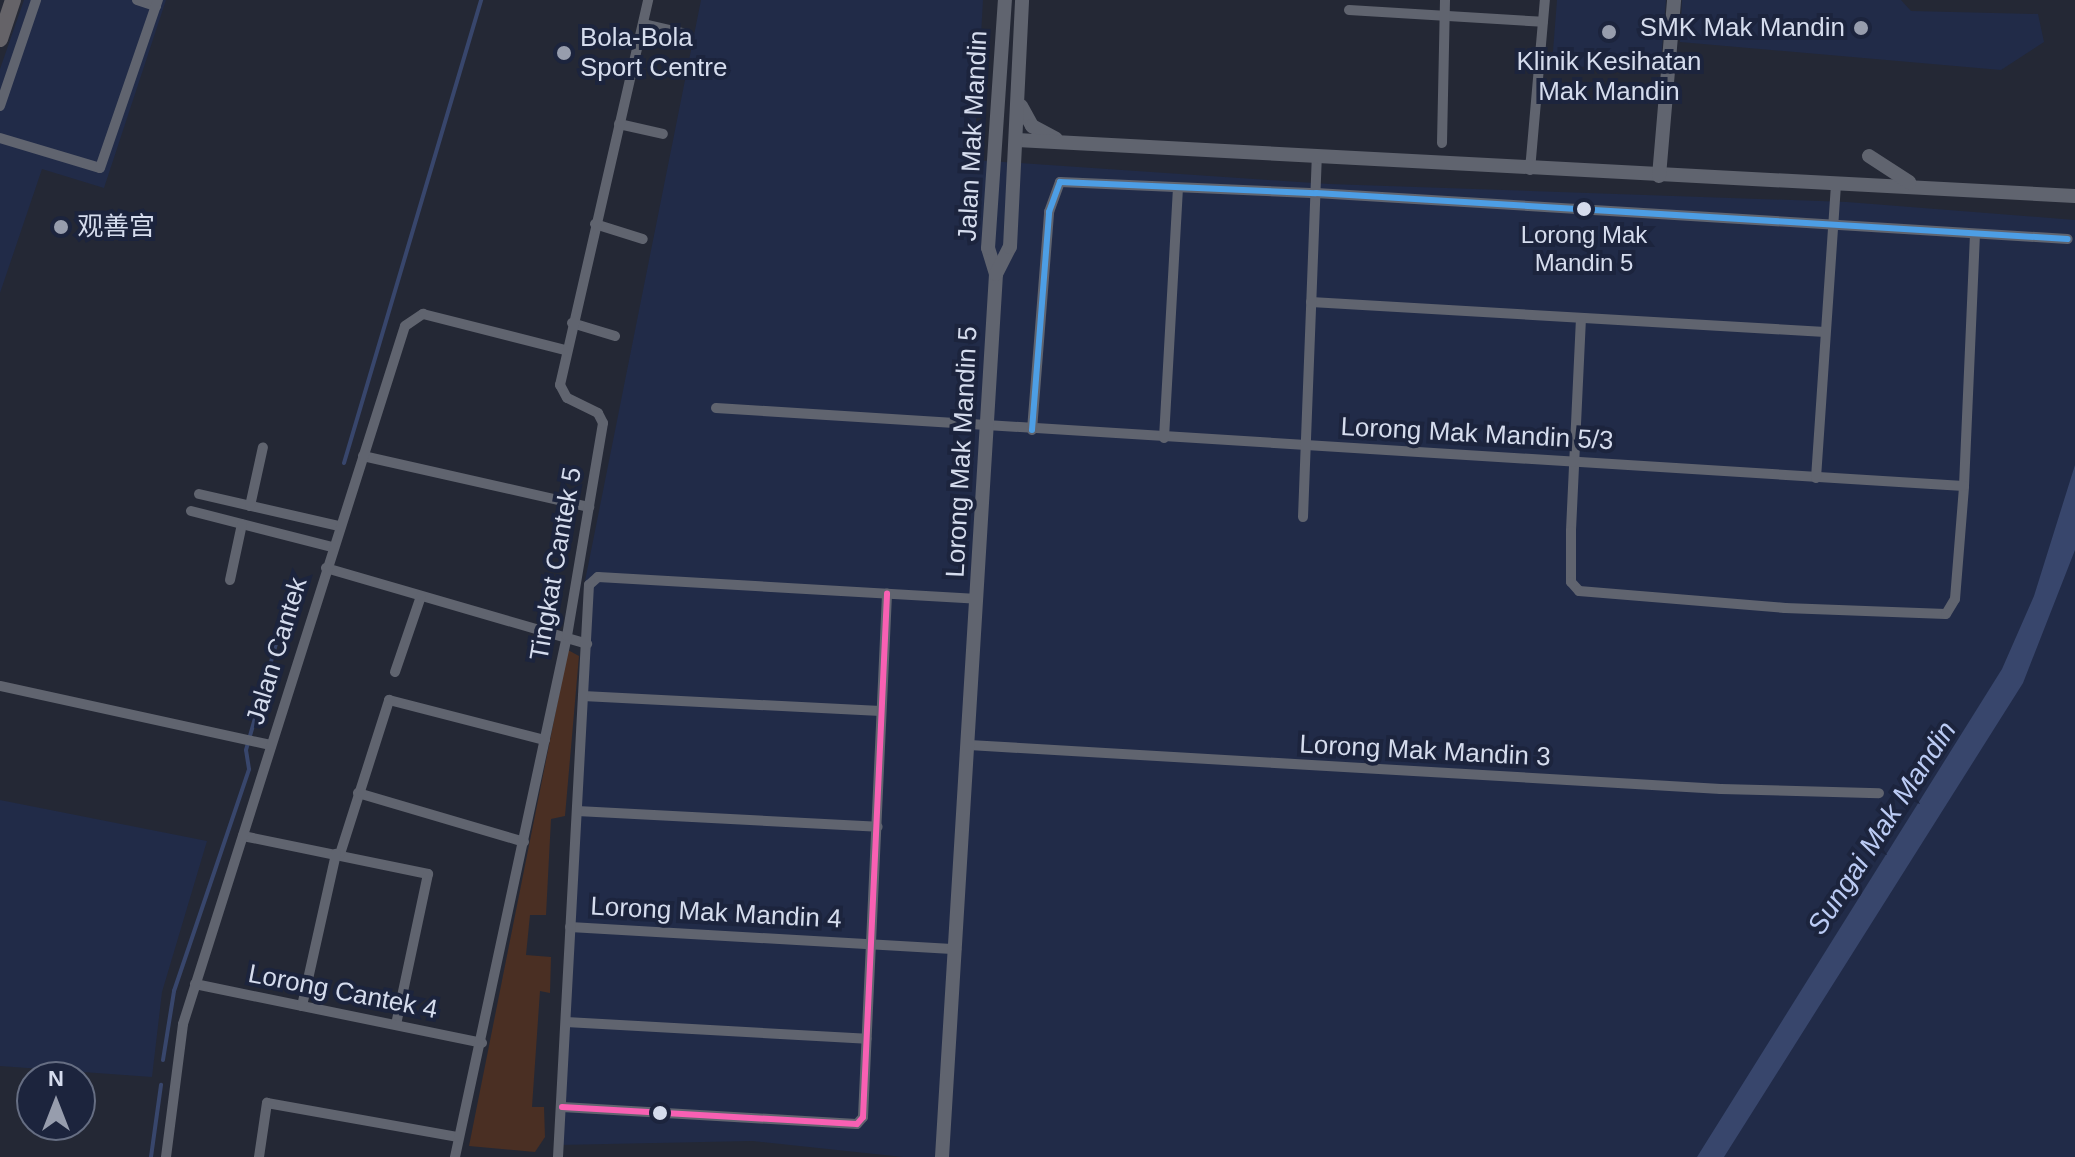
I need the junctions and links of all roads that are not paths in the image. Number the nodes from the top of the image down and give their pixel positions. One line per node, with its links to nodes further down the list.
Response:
1 (13, 0): 16 (main road)
2 (36, 0): 19 (street)
3 (137, 0): 10 (street)
4 (648, 0): 14 (street, Tingkat Cantek 5)
5 (1005, 0): 18 (street, Jalan Mak Mandin)
6 (1022, 0): 17 (street, Jalan Mak Mandin)
7 (1445, 0): 12 (street)
8 (1545, 0): 13 (street)
9 (1674, 0): 31 (street)
10 (157, 3): 22 (street)
11 (1349, 10): 12 (street)
12 (1444, 16): 13 (street); 24 (street)
13 (1543, 22): 28 (street)
14 (643, 24): 15 (street); 20 (street, Tingkat Cantek 5)
15 (683, 33)
16 (0, 39)
17 (1018, 98): 23 (street, Jalan Mak Mandin); 25 (street)
18 (999, 100): 23 (street); 29 (street, Jalan Mak Mandin)
19 (0, 106)
20 (619, 124): 21 (street); 37 (street, Tingkat Cantek 5)
21 (663, 134)
22 (0, 138)
23 (1017, 140): 25 (street); 29 (street); 30 (street, Lorong Mak Mandin 5)
24 (1442, 143)
25 (1077, 145): 27 (street); 30 (street)
26 (1869, 156): 32 (street)
27 (1317, 158): 28 (street); 35 (street)
28 (1530, 170): 31 (street)
29 (992, 173): 42 (street, Jalan Mak Mandin)
30 (1014, 174): 42 (street, Lorong Mak Mandin 5)
31 (1659, 176): 33 (street)
32 (1915, 184): 33 (street); 36 (street)
33 (1836, 186): 38 (street)
34 (1178, 188): 35 (street); 51 (street); 52 (street)
35 (1316, 193): 38 (street); 43 (street)
36 (2075, 196)
37 (595, 224): 40 (street); 45 (street, Tingkat Cantek 5)
38 (1833, 224): 39 (street); 46 (street)
39 (1975, 234): 41 (street); 58 (street)
40 (643, 239)
41 (2068, 239)
42 (996, 274): 50 (street, Lorong Mak Mandin 5)
43 (1311, 302): 44 (street); 53 (street)
44 (1581, 318): 46 (street); 56 (street)
45 (572, 323): 47 (street); 48 (street, Tingkat Cantek 5)
46 (1825, 332): 57 (street)
47 (615, 336)
48 (565, 350): 55 (street, Jalan Cantek); 61 (street, Tingkat Cantek 5)
49 (716, 408): 50 (street)
50 (987, 428): 51 (street, Lorong Mak Mandin 5/3); 71 (street, Lorong Mak Mandin 5)
51 (1032, 430): 52 (street, Lorong Mak Mandin 5/3)
52 (1164, 438): 53 (street, Lorong Mak Mandin 5/3)
53 (1306, 446): 56 (street, Lorong Mak Mandin 5/3); 63 (street)
54 (263, 447): 60 (street)
55 (363, 456): 61 (street); 65 (street, Jalan Cantek)
56 (1574, 462): 57 (street, Lorong Mak Mandin 5/3); 58 (street)
57 (1816, 478): 58 (street, Lorong Mak Mandin 5/3)
58 (1964, 486)
59 (199, 494): 60 (street)
60 (250, 506): 65 (street)
61 (589, 507): 72 (street, Tingkat Cantek 5)
62 (191, 511): 64 (street)
63 (1303, 517)
64 (242, 524): 66 (street); 68 (street)
65 (339, 526): 66 (street, Jalan Cantek)
66 (332, 547): 67 (street, Jalan Cantek)
67 (326, 568): 70 (street); 79 (street, Jalan Cantek)
68 (230, 580)
69 (887, 594): 71 (street); 73 (street); 77 (street)
70 (421, 596): 72 (street); 74 (street)
71 (977, 599): 80 (street, Lorong Mak Mandin 5)
72 (567, 636): 73 (street); 78 (street, Tingkat Cantek 5)
73 (587, 644): 76 (street)
74 (395, 672)
75 (0, 686): 79 (street)
76 (583, 696): 77 (street); 83 (street)
77 (881, 711): 84 (street)
78 (545, 740): 81 (street); 86 (street, Tingkat Cantek 5)
79 (266, 744): 85 (street, Jalan Cantek)
80 (969, 745): 82 (street, Lorong Mak Mandin 3); 90 (street, Lorong Mak Mandin 5)
81 (358, 793): 86 (street); 87 (street)
82 (1879, 793)
83 (577, 811): 84 (street); 88 (street)
84 (878, 827): 89 (street)
85 (243, 836): 87 (street); 91 (street, Jalan Cantek)
86 (524, 842): 96 (street, Tingkat Cantek 5)
87 (338, 854): 92 (street); 94 (street)
88 (570, 927): 89 (street, Lorong Mak Mandin 4); 93 (street)
89 (873, 944): 90 (street, Lorong Mak Mandin 4); 95 (street)
90 (956, 949): 103 (street, Lorong Mak Mandin 5)
91 (195, 984): 92 (street, Lorong Cantek 4); 99 (street, Jalan Cantek)
92 (302, 1006): 94 (street, Lorong Cantek 4)
93 (566, 1022): 95 (street); 97 (street)
94 (396, 1025): 96 (street, Lorong Cantek 4)
95 (867, 1039): 97 (street)
96 (482, 1043): 98 (street, Tingkat Cantek 5)
97 (562, 1107): 102 (street)
98 (457, 1137): 100 (street); 101 (street, Tingkat Cantek 5)
99 (166, 1157)
100 (259, 1157)
101 (455, 1157)
102 (558, 1157)
103 (942, 1157)

